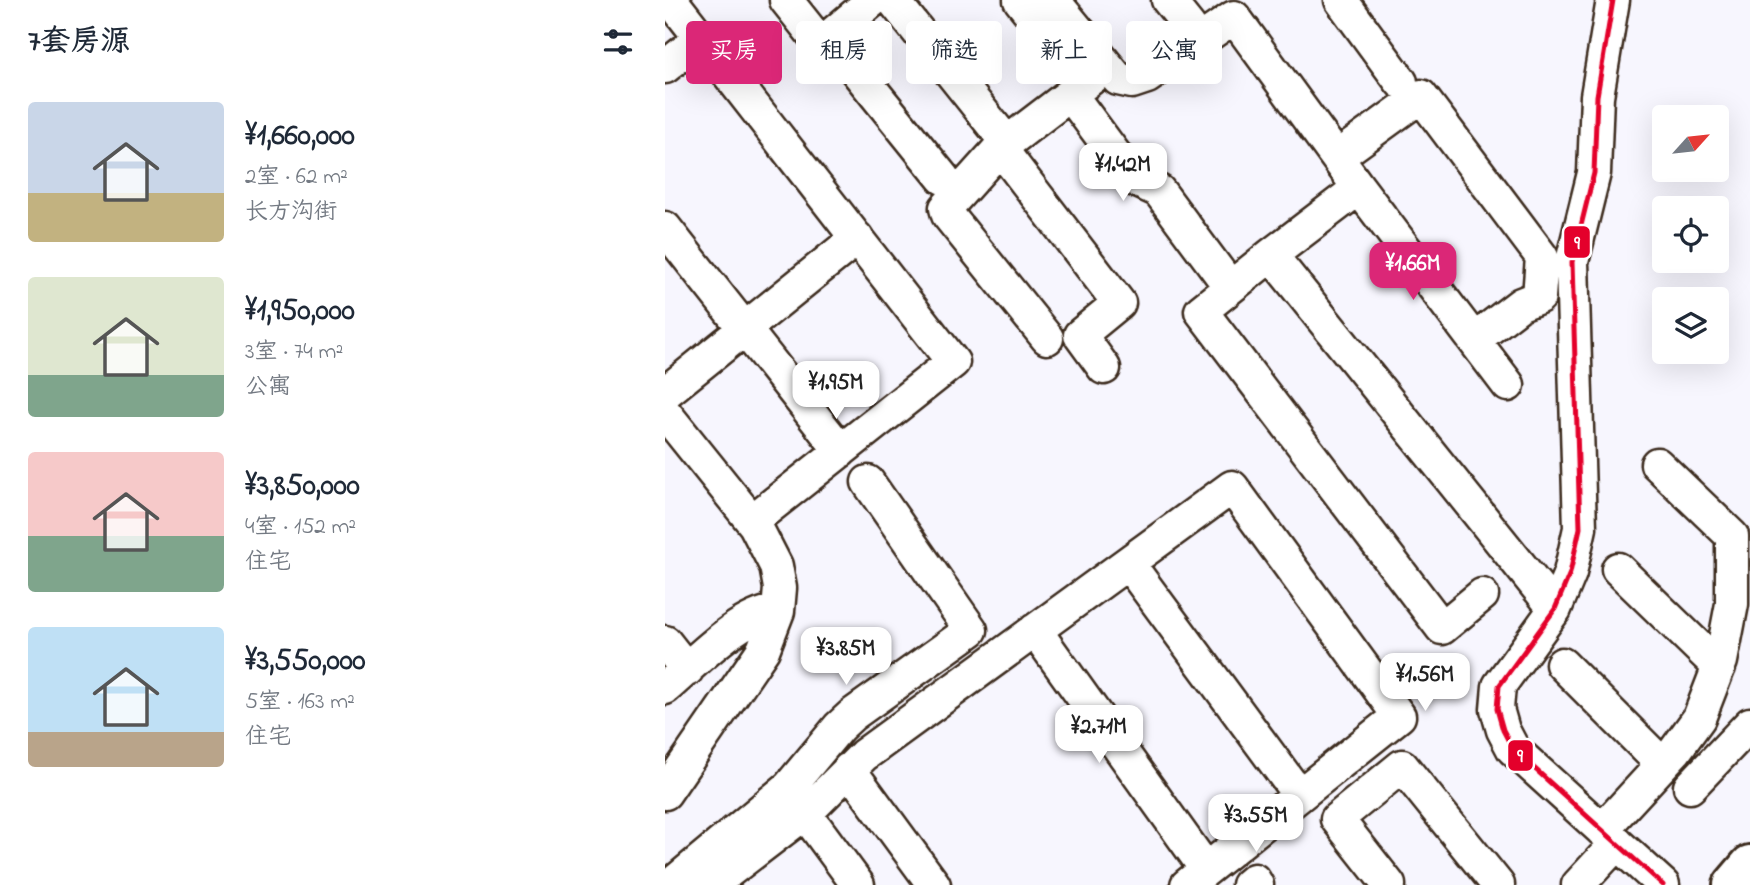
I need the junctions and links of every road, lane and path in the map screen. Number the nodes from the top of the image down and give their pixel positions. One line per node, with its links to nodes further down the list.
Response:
1 (671, 0): 11 (street)
2 (786, 0): 12 (street)
3 (873, 0): 25 (street)
4 (893, 0): 23 (street)
5 (1020, 0): 13 (street)
6 (1053, 0): 14 (street)
7 (1168, 0): 15 (street)
8 (1341, 0): 19 (street)
9 (1613, 0): 45 (street)
10 (1233, 6): 18 (street); 24 (street)
11 (688, 21)
12 (803, 21)
13 (1038, 21)
14 (1062, 21)
15 (1185, 21)
16 (686, 50): 17 (street)
17 (665, 67)
18 (1112, 79)
19 (1401, 82)
20 (737, 84): 28 (street)
21 (1077, 84): 23 (street)
22 (1088, 84): 30 (street)
23 (1000, 141): 32 (street); 34 (street)
24 (1337, 157): 26 (street); 33 (street)
25 (943, 178)
26 (1359, 188): 29 (street); 33 (street)
27 (665, 228): 31 (street)
28 (857, 238): 31 (street); 38 (street)
29 (1272, 255): 44 (street); 45 (street)
30 (1222, 276)
31 (745, 328): 36 (street); 38 (street)
32 (1047, 338)
33 (1474, 340): 35 (street)
34 (1104, 368)
35 (1508, 385)
36 (665, 393)
37 (665, 413): 41 (street)
38 (841, 450): 41 (street)
39 (1657, 464): 50 (street)
40 (868, 482): 62 (street)
41 (752, 521): 46 (street)
42 (1128, 563): 47 (street); 57 (street); 57 (street)
43 (1618, 569): 50 (street)
44 (1482, 595)
45 (1555, 609): 59 (street)
46 (778, 611): 51 (street); 56 (street)
47 (1035, 630): 54 (street); 61 (street)
48 (665, 642): 51 (street)
49 (1562, 664): 53 (street)
50 (1719, 667): 53 (street)
51 (676, 679)
52 (1750, 724): 55 (street)
53 (1663, 764): 59 (street)
54 (849, 769): 58 (street); 65 (street)
55 (1690, 787)
56 (665, 793)
57 (1299, 795): 61 (street)
58 (805, 813): 63 (street); 64 (street)
59 (1609, 836): 70 (street); 71 (street)
60 (1750, 865): 72 (main road)
61 (1197, 877)
62 (671, 885)
63 (712, 885)
64 (858, 885)
65 (934, 885)
66 (1248, 885): 67 (street)
67 (1257, 885)
68 (1389, 885): 69 (street)
69 (1498, 885)
70 (1578, 885)
71 (1663, 885)
72 (1733, 885)

